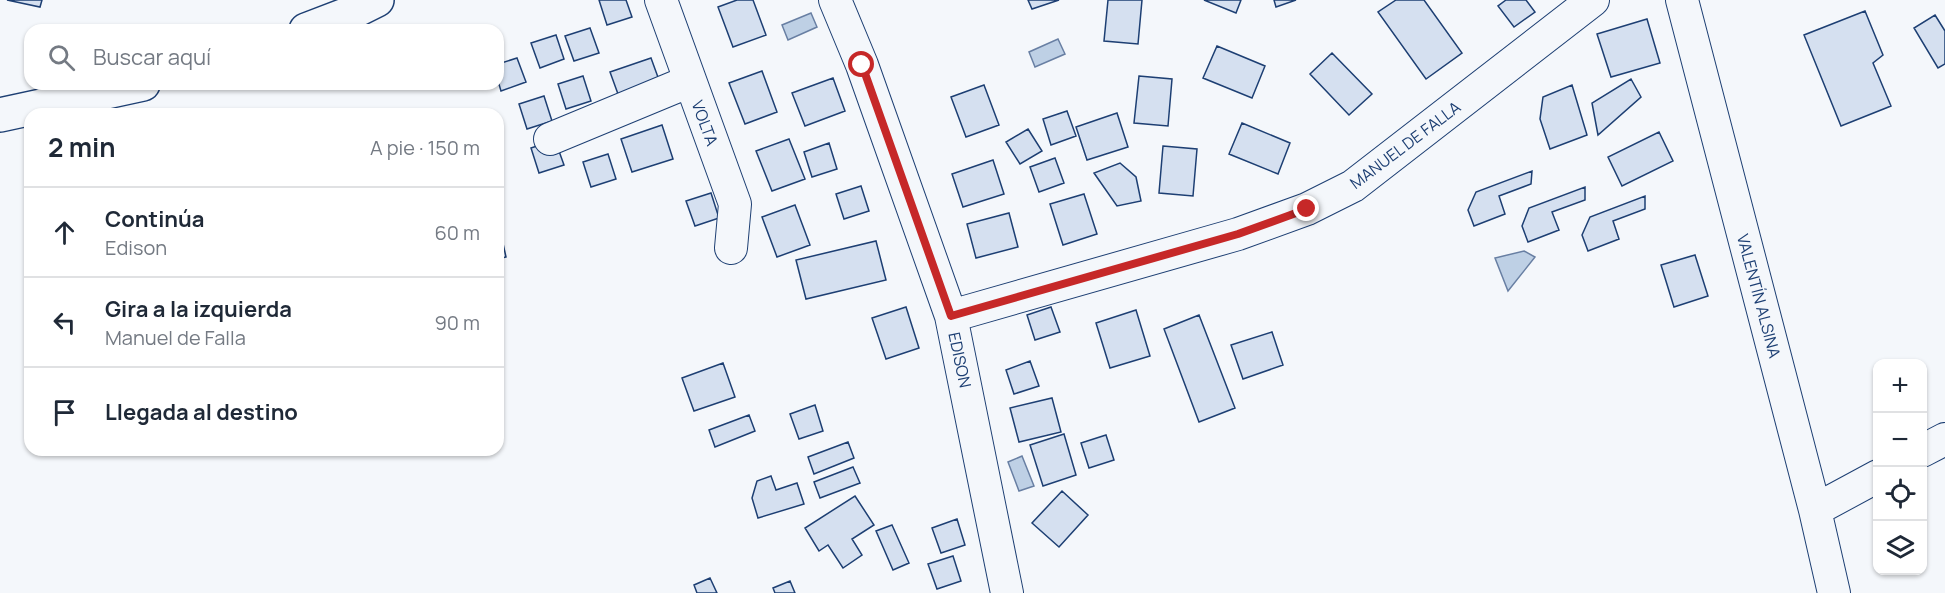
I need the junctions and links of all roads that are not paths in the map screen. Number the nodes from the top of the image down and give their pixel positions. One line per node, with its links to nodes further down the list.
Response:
1 (377, 0): 6 (main road)
2 (661, 0): 7 (street, VOLTA)
3 (835, 0): 14 (street, EDISON)
4 (1593, 0): 14 (street, MANUEL DE FALLA)
5 (1682, 0): 18 (street, VALENTÍN ALSINA)
6 (321, 24)
7 (690, 81): 12 (street); 13 (street, VOLTA)
8 (114, 90): 9 (main road)
9 (28, 108)
10 (24, 109): 11 (main road)
11 (0, 114)
12 (550, 139)
13 (731, 248)
14 (951, 316): 19 (street, EDISON)
15 (1945, 439): 16 (street)
16 (1927, 449)
17 (1873, 479): 18 (street)
18 (1815, 510): 20 (street, VALENTÍN ALSINA)
19 (1007, 593)
20 (1834, 593)

